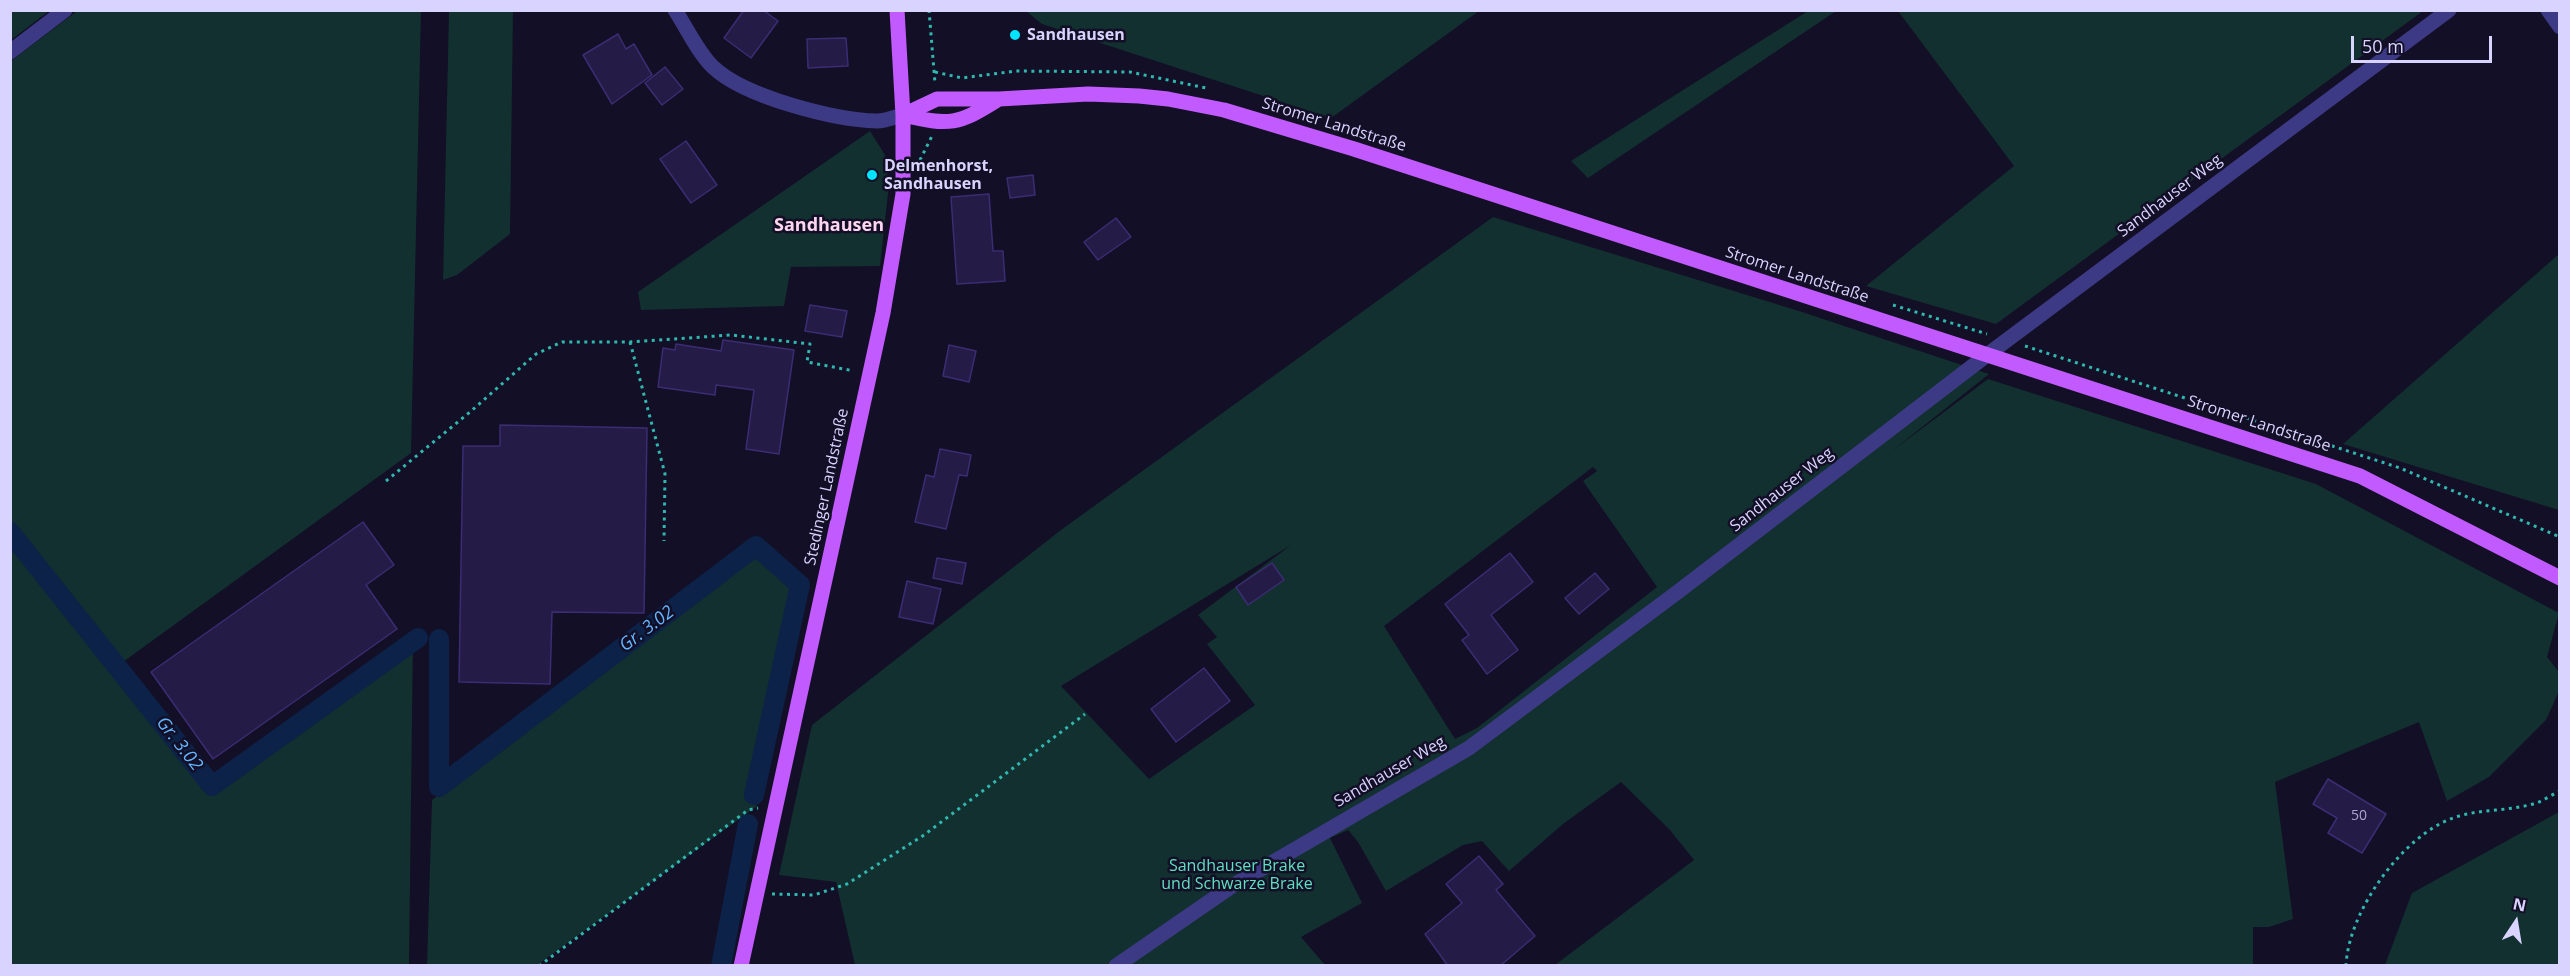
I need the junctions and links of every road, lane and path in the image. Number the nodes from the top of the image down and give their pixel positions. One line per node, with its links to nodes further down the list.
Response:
1 (65, 10): 8 (street)
2 (675, 10): 11 (street)
3 (897, 10): 11 (main road, Stedinger Landstraße)
4 (929, 10): 9 (path)
5 (2449, 10): 13 (street, Sandhauser Weg)
6 (2548, 10): 7 (street)
7 (2559, 27)
8 (10, 52)
9 (1076, 71)
10 (999, 99): 11 (main road, Stromer Landstraße); 11 (main road); 13 (main road, Stromer Landstraße)
11 (903, 115): 14 (main road, Stedinger Landstraße)
12 (630, 342): 14 (path); 15 (path); 16 (path)
13 (1987, 355): 17 (main road, Stromer Landstraße); 24 (street, Sandhauser Weg)
14 (870, 374): 20 (main road, Stedinger Landstraße)
15 (386, 481)
16 (664, 541)
17 (2559, 578)
18 (1085, 714): 21 (path)
19 (2559, 791): 25 (path)
20 (775, 808): 21 (main road, Stedinger Landstraße); 22 (path)
21 (757, 892): 23 (main road, Stedinger Landstraße)
22 (539, 966)
23 (741, 966)
24 (1116, 966)
25 (2346, 966)

